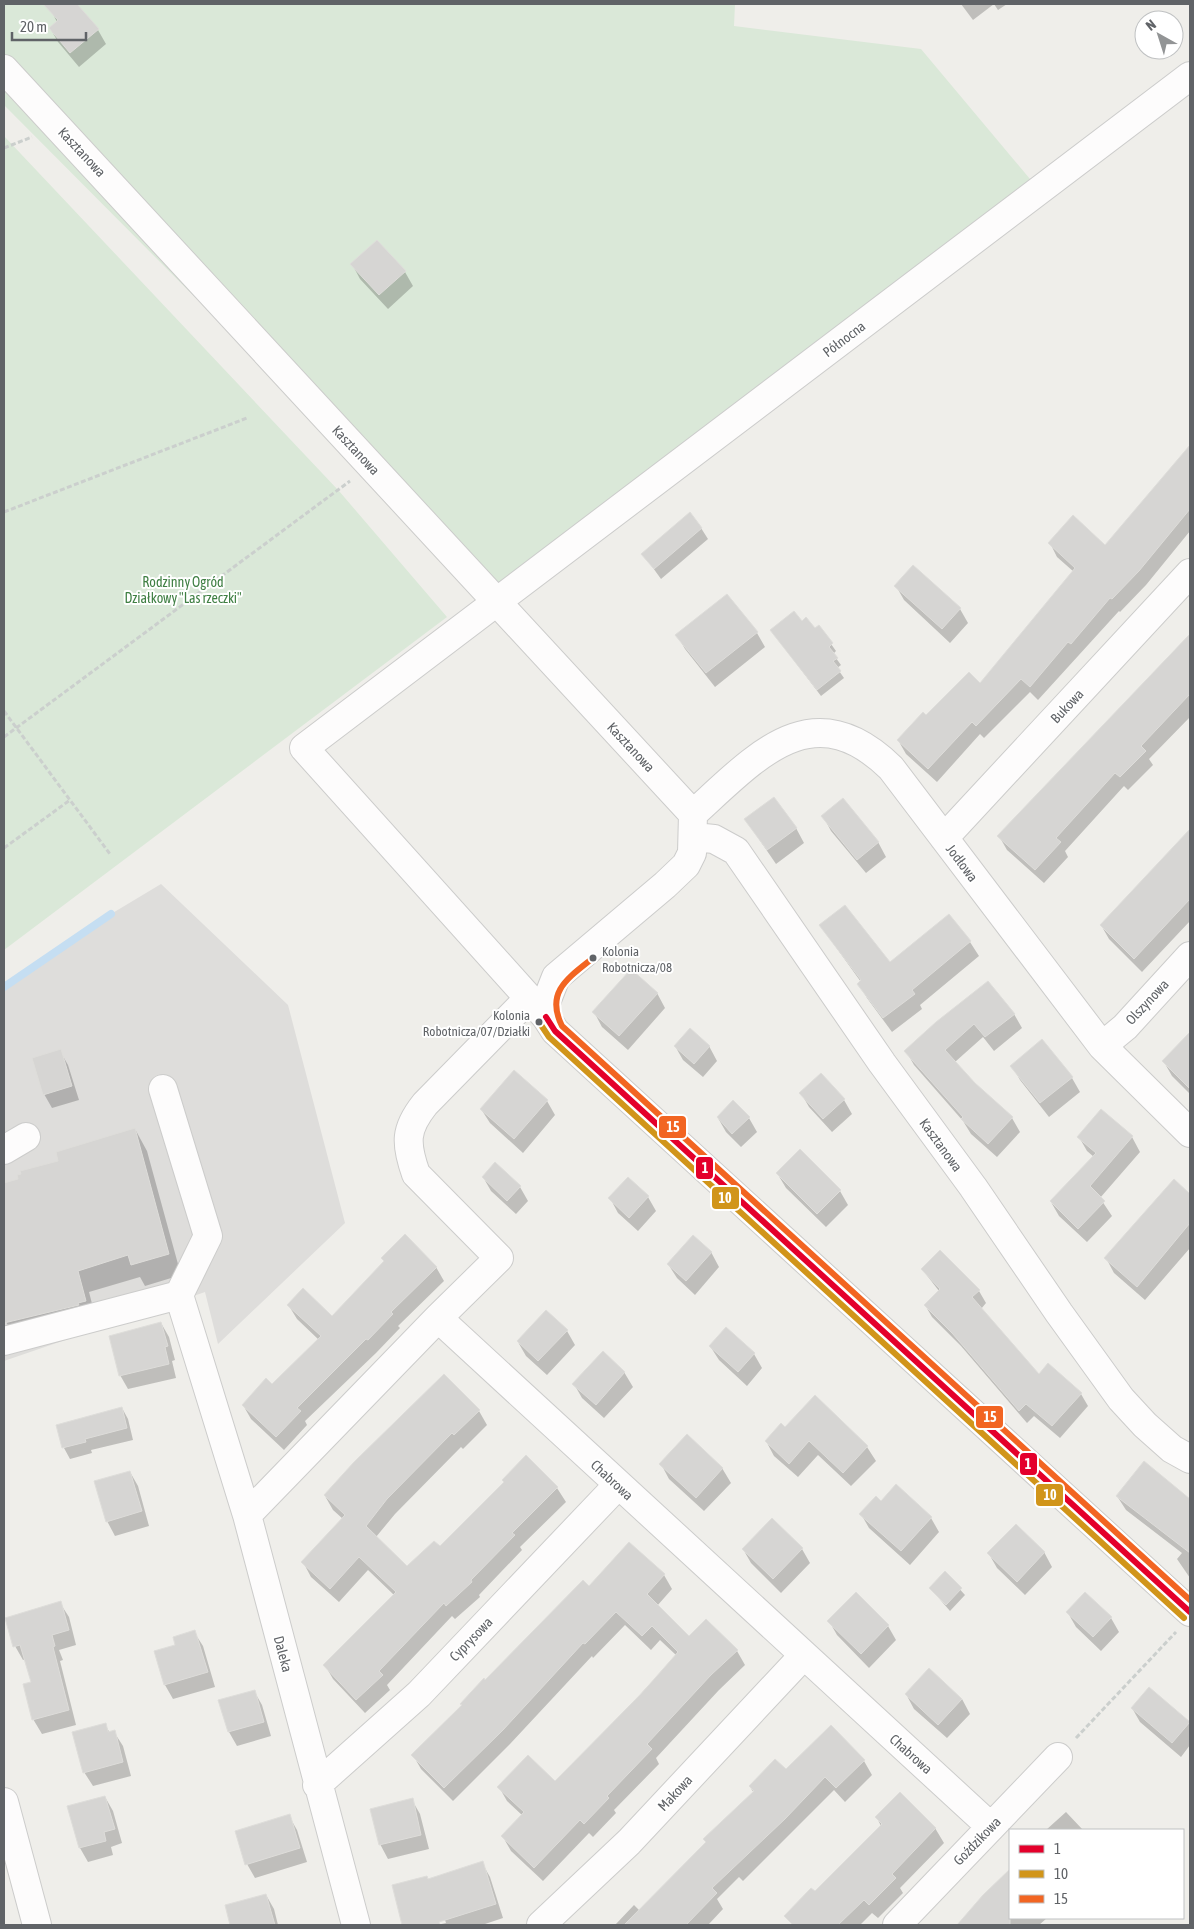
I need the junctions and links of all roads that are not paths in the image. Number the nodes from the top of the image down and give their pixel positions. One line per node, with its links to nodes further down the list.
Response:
1 (4, 69): 4 (street, Kasztanowa)
2 (1190, 76): 4 (street, Północna)
3 (1190, 573): 6 (street, Bukowa)
4 (498, 602): 5 (street, Kasztanowa); 8 (street, Północna)
5 (693, 826): 6 (street, Jodłowa); 8 (street); 15 (street, Kasztanowa)
6 (944, 838): 9 (street, Jodłowa)
7 (1190, 956): 9 (street, Olszynowa)
8 (538, 1007): 13 (street); 18 (street)
9 (1102, 1046): 11 (street, Jodłowa)
10 (163, 1089): 12 (street)
11 (1190, 1133)
12 (179, 1295): 14 (street); 17 (street, Daleka)
13 (438, 1318): 16 (street, Chabrowa); 17 (street)
14 (4, 1341)
15 (1190, 1458)
16 (618, 1485): 19 (street, Chabrowa); 21 (street, Cyprysowa)
17 (246, 1515): 21 (street, Daleka)
18 (1186, 1619)
19 (804, 1655): 23 (street, Chabrowa); 26 (street, Makowa)
20 (1058, 1757): 23 (street, Goździkowa)
21 (317, 1785): 25 (street, Daleka)
22 (4, 1802): 24 (street)
23 (991, 1827): 27 (street, Goździkowa)
24 (37, 1925)
25 (356, 1925)
26 (541, 1925)
27 (897, 1925)

